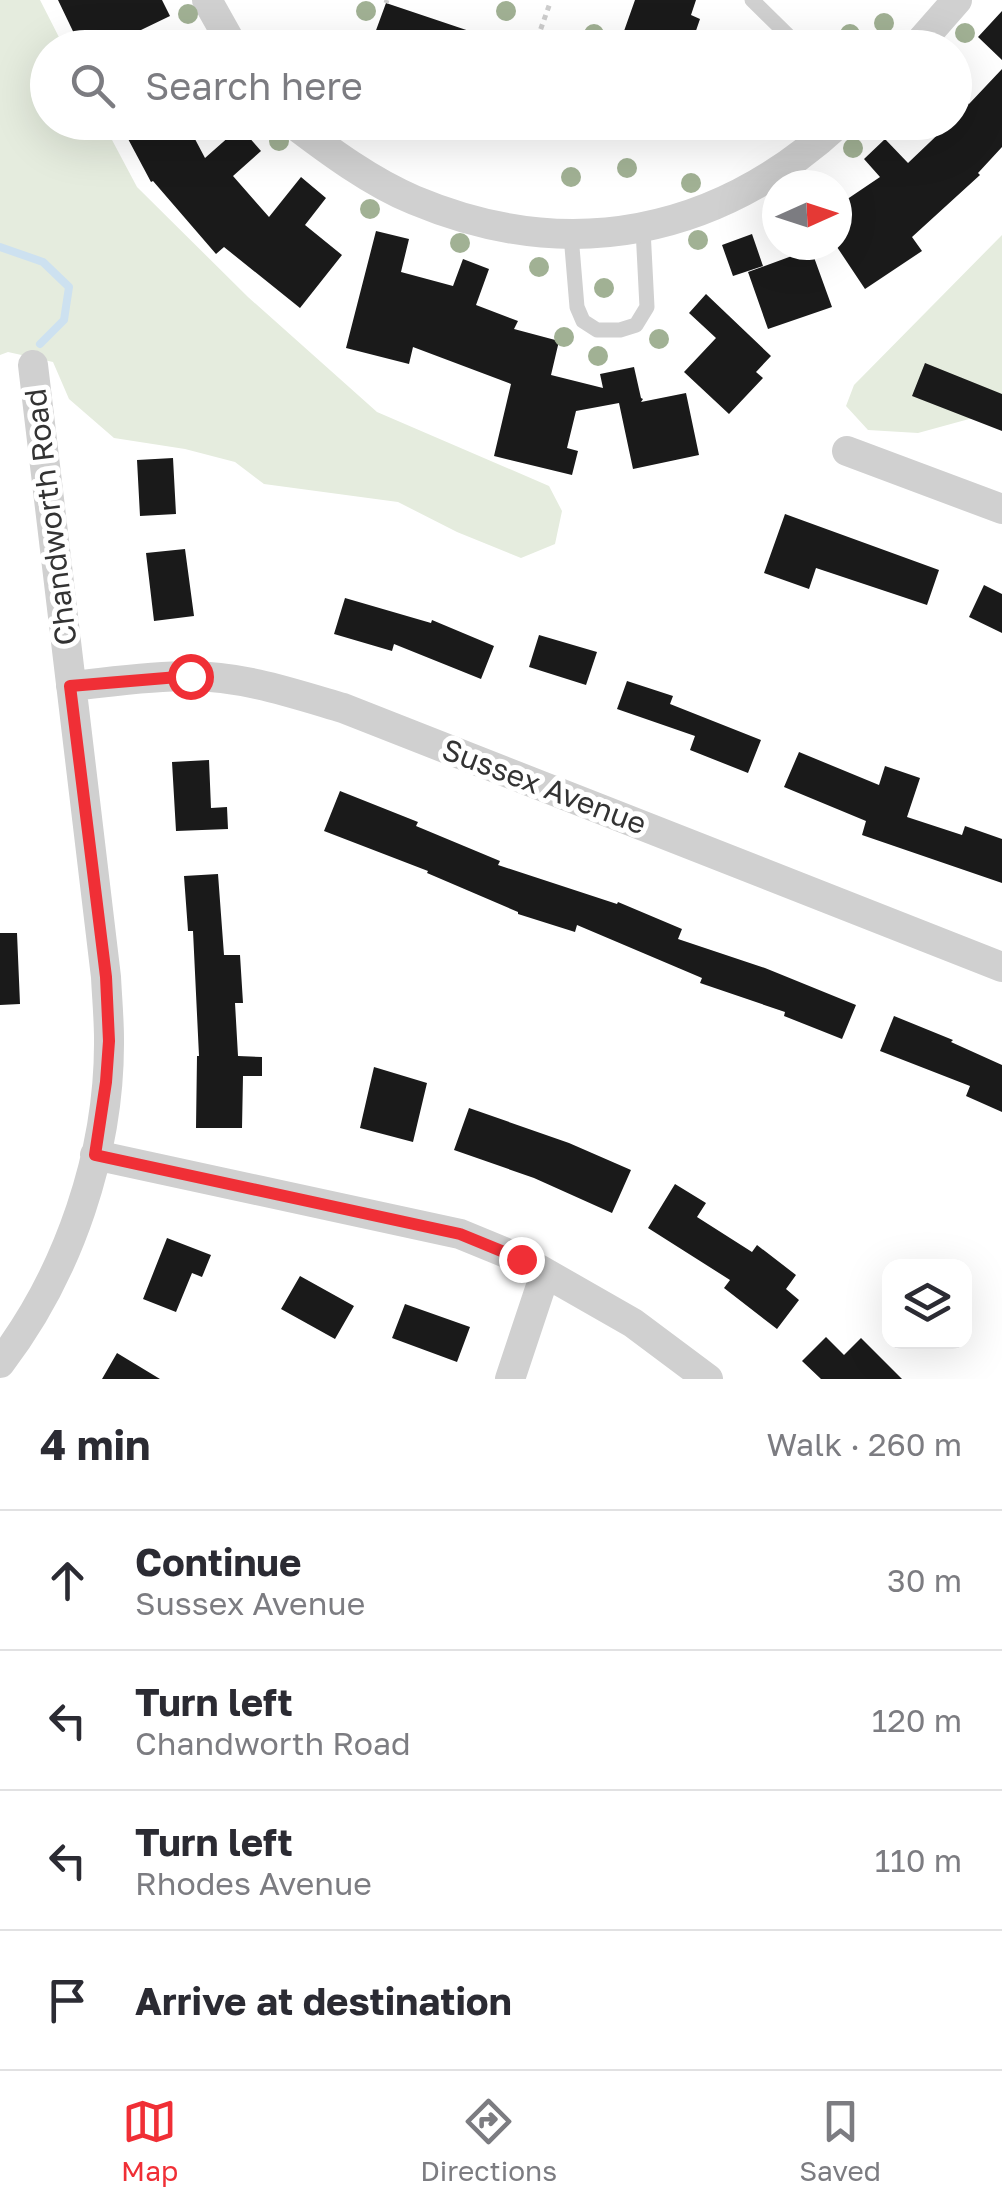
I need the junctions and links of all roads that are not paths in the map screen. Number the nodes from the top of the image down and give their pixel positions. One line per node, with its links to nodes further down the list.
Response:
1 (208, 0): 4 (street)
2 (752, 0): 5 (lane)
3 (958, 0): 6 (street)
4 (224, 30)
5 (783, 30)
6 (931, 30)
7 (316, 140): 10 (street)
8 (821, 140): 9 (street)
9 (643, 228): 10 (street); 10 (lane)
10 (571, 235)
11 (33, 365): 14 (street, Chandworth Road)
12 (847, 451): 13 (street)
13 (1002, 509)
14 (70, 686): 15 (street, Sussex Avenue); 16 (street, Chandworth Road)
15 (1002, 967)
16 (95, 1155): 17 (street); 18 (street, Chandworth Road)
17 (546, 1274): 19 (street); 20 (street)
18 (0, 1363)
19 (510, 1379)
20 (708, 1379)

